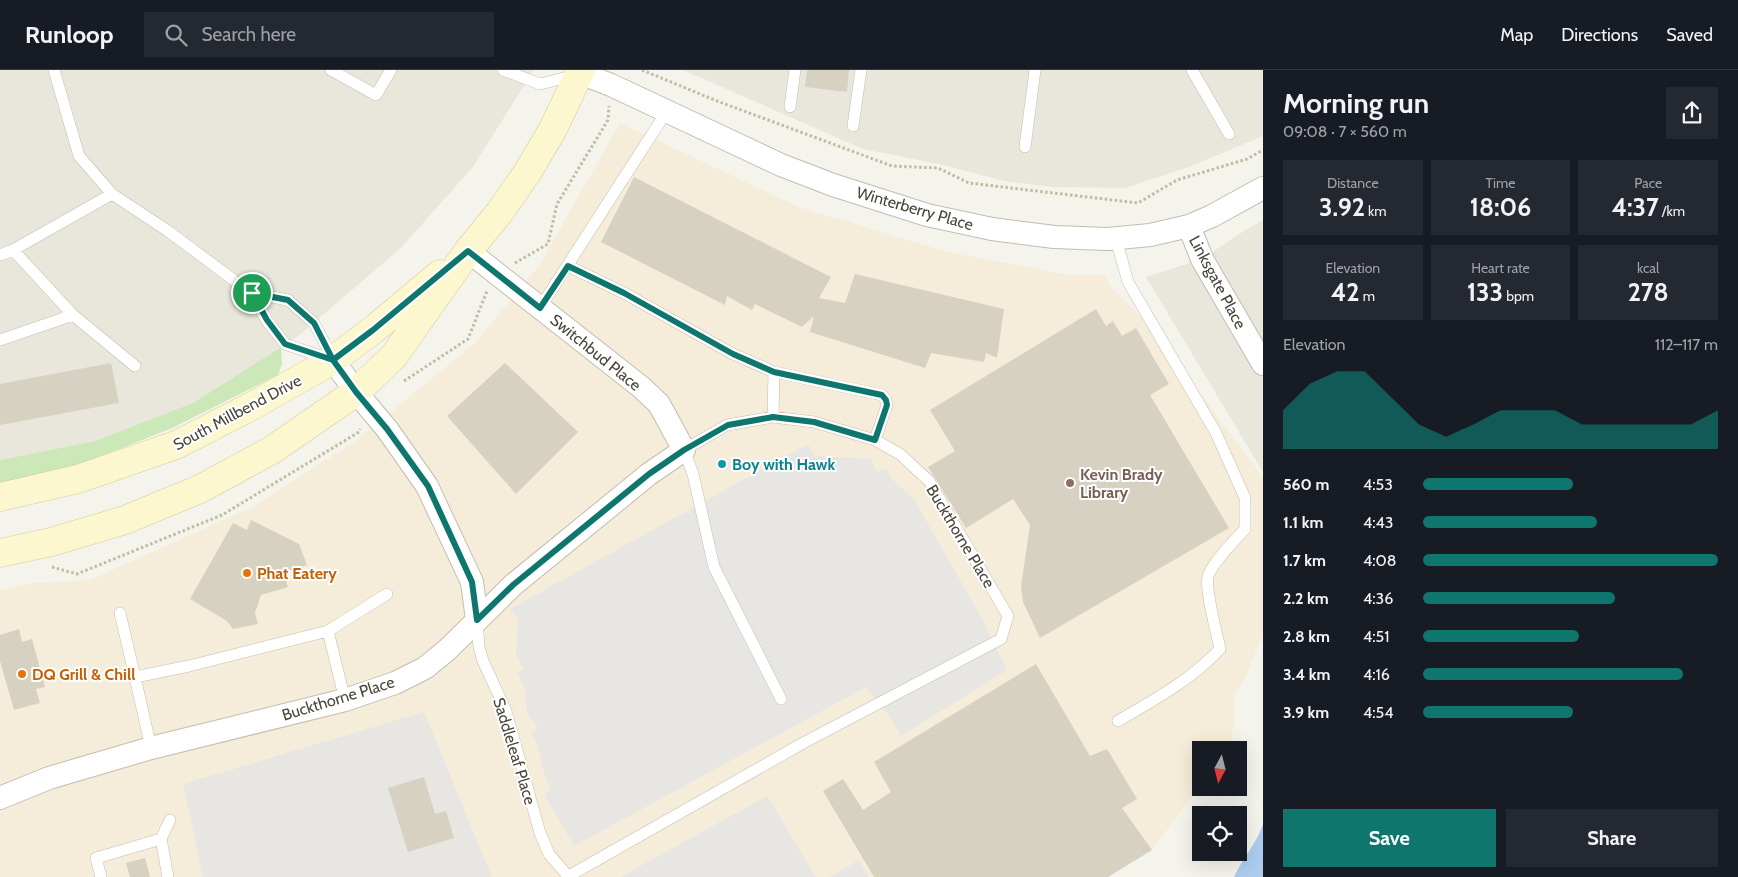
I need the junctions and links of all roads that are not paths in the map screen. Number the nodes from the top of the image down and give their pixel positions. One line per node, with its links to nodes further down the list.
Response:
1 (54, 70): 16 (lane)
2 (331, 70): 3 (lane)
3 (390, 70)
4 (503, 70): 9 (lane)
5 (795, 70): 10 (lane)
6 (860, 70): 12 (lane)
7 (1035, 70): 14 (lane)
8 (1192, 70): 13 (lane)
9 (579, 71): 11 (street, Winterberry Place); 20 (street, South Millbend Drive)
10 (790, 107)
11 (667, 111): 18 (street, Winterberry Place); 22 (lane)
12 (853, 126)
13 (1229, 134)
14 (1026, 147)
15 (1263, 188): 17 (street, Winterberry Place)
16 (112, 194): 19 (lane); 23 (lane)
17 (1189, 226): 18 (street, Winterberry Place); 28 (street, Linksgate Place)
18 (1116, 239): 44 (lane)
19 (13, 250): 21 (lane); 25 (lane)
20 (468, 251): 24 (street, Switchbud Place); 27 (street, South Millbend Drive); 31 (street, South Millbend Drive)
21 (0, 255)
22 (568, 266): 24 (lane); 30 (lane)
23 (252, 293): 27 (lane); 27 (lane)
24 (540, 308): 34 (street, Switchbud Place)
25 (74, 315): 26 (lane); 29 (lane)
26 (0, 340)
27 (333, 360): 31 (street, Saddleleaf Place); 35 (street, South Millbend Drive)
28 (1263, 364)
29 (135, 366)
30 (774, 372): 32 (lane); 33 (lane)
31 (356, 392): 36 (street, South Millbend Drive); 39 (street, Saddleleaf Place)
32 (773, 417): 33 (lane, Buckthorne Place); 34 (lane, Buckthorne Place)
33 (875, 440): 51 (lane, Buckthorne Place)
34 (684, 450): 39 (street, Buckthorne Place); 42 (lane)
35 (0, 497)
36 (0, 553)
37 (387, 594): 40 (lane)
38 (120, 613): 41 (lane)
39 (477, 620): 43 (street, Buckthorne Place); 51 (lane, Saddleleaf Place)
40 (328, 631): 41 (lane); 43 (lane)
41 (135, 677): 45 (lane)
42 (781, 699)
43 (345, 700): 45 (street, Buckthorne Place)
44 (1118, 722)
45 (151, 748): 46 (street, Buckthorne Place)
46 (0, 798)
47 (170, 820): 48 (lane)
48 (161, 840): 49 (lane); 50 (lane)
49 (102, 877)
50 (168, 877)
51 (568, 877)

